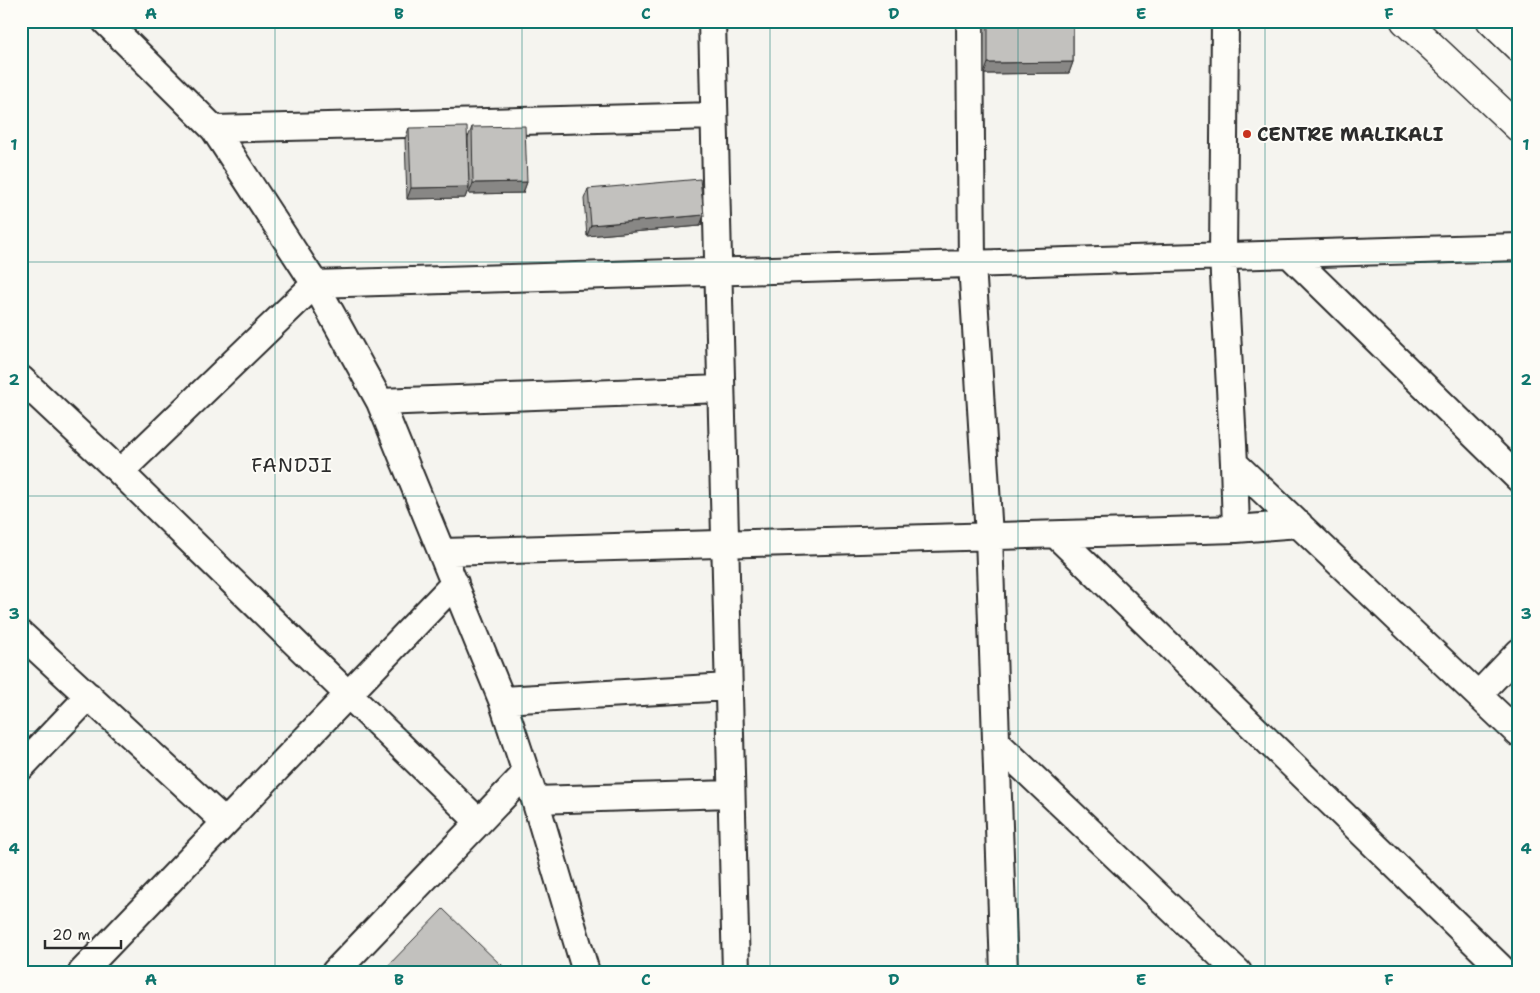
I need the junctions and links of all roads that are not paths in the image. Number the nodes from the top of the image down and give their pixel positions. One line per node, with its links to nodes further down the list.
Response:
1 (105, 21): 10 (street)
2 (712, 21): 8 (street)
3 (970, 21): 14 (street)
4 (1225, 21): 13 (street)
5 (1406, 21): 9 (street)
6 (1491, 21): 7 (street)
7 (1519, 48)
8 (714, 116): 10 (street); 15 (street)
9 (1519, 128)
10 (214, 129): 16 (street)
11 (1519, 247): 12 (street)
12 (1289, 254): 13 (street); 22 (street)
13 (1223, 256): 14 (street); 20 (street)
14 (972, 264): 15 (street); 26 (street)
15 (718, 271): 16 (street); 18 (street)
16 (315, 284): 19 (street); 21 (street)
17 (21, 378): 21 (street)
18 (721, 389): 19 (street); 27 (street)
19 (380, 402): 28 (street)
20 (1234, 463): 23 (street); 24 (street)
21 (120, 472): 33 (street)
22 (1519, 479)
23 (1299, 524): 24 (street); 34 (street)
24 (1236, 529): 25 (street)
25 (1056, 535): 26 (street); 51 (street)
26 (989, 536): 27 (street); 38 (street)
27 (725, 544): 28 (street); 32 (street)
28 (443, 552): 29 (street)
29 (455, 583): 33 (street); 36 (street)
30 (21, 634): 35 (street)
31 (1519, 652): 34 (street)
32 (729, 687): 36 (street); 41 (street)
33 (348, 694): 43 (street); 44 (street)
34 (1478, 695): 37 (street)
35 (89, 696): 39 (street); 43 (street)
36 (502, 700): 40 (street)
37 (1519, 734)
38 (996, 742): 49 (street); 50 (street)
39 (21, 767)
40 (525, 774): 42 (street); 44 (street)
41 (731, 794): 42 (street); 48 (street)
42 (535, 800): 47 (street)
43 (225, 822): 45 (street)
44 (479, 822): 46 (street)
45 (82, 972)
46 (335, 972)
47 (586, 972)
48 (736, 972)
49 (1004, 972)
50 (1238, 972)
51 (1505, 972)

